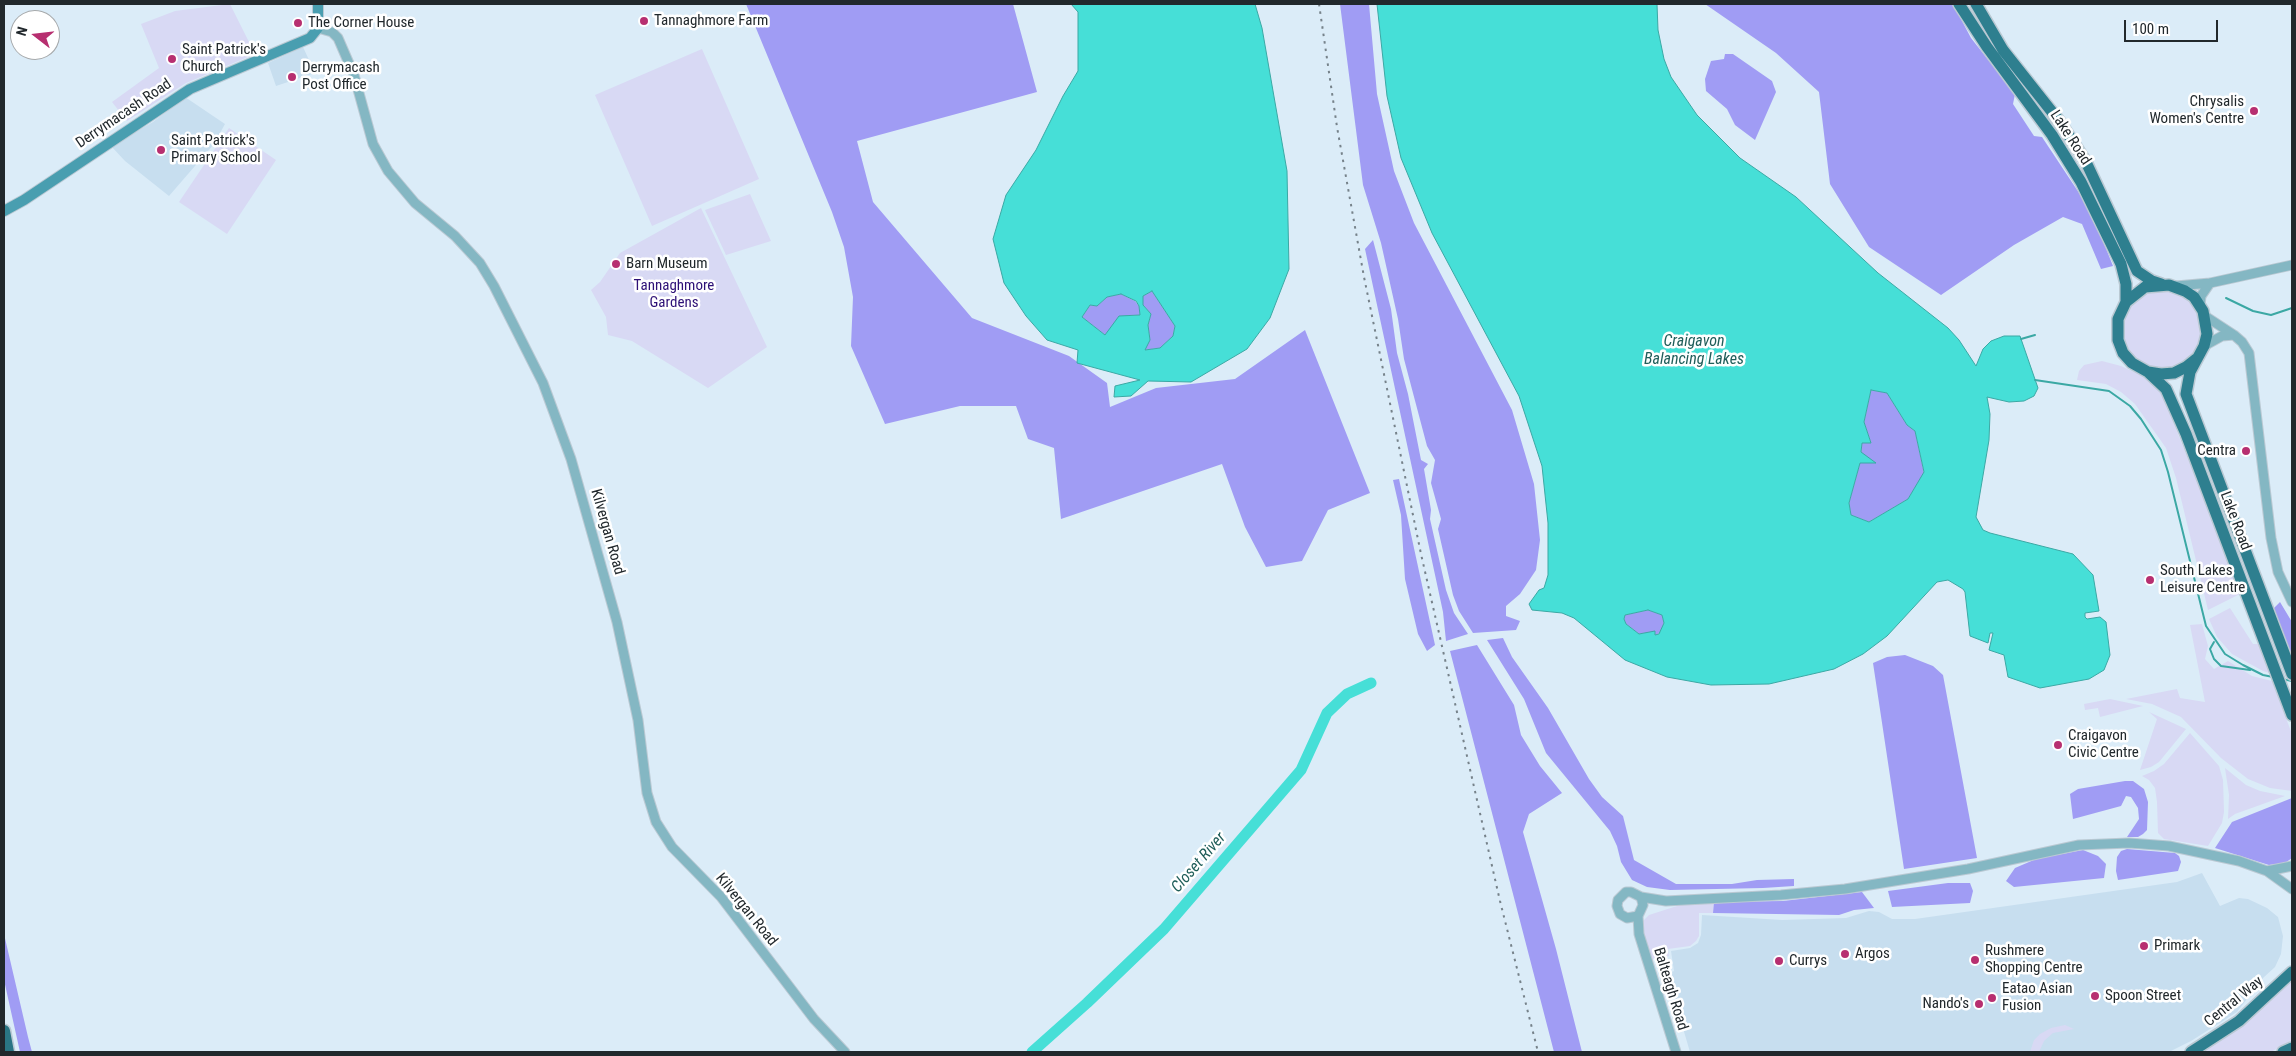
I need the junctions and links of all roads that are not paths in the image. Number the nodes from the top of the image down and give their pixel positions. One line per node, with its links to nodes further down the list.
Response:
1 (318, 4): 4 (main road)
2 (1959, 4): 10 (highway, Lake Road)
3 (1976, 4): 8 (highway, Lake Road)
4 (318, 28): 5 (main road, Derrymacash Road); 31 (street, Kilvergan Road)
5 (4, 211)
6 (2292, 265): 7 (street)
7 (2210, 283): 9 (street); 11 (street)
8 (2163, 284): 9 (highway); 10 (highway)
9 (2175, 286): 11 (highway)
10 (2126, 302): 15 (highway)
11 (2203, 311): 12 (street); 13 (highway)
12 (2234, 336): 13 (street); 16 (street)
13 (2204, 346): 14 (highway)
14 (2196, 358): 15 (highway); 17 (highway, Lake Road)
15 (2148, 372): 18 (highway, Lake Road)
16 (2292, 602)
17 (2292, 674)
18 (2292, 715)
19 (2292, 866): 20 (street)
20 (2267, 871): 21 (street); 23 (street)
21 (2292, 889)
22 (1641, 897): 23 (street); 24 (street); 25 (street)
23 (1666, 901): 24 (street)
24 (1640, 913): 25 (street); 26 (street, Balteagh Road)
25 (1627, 918): 26 (street, Balteagh Road)
26 (1639, 934): 32 (street, Balteagh Road)
27 (2292, 972): 33 (highway, Central Way)
28 (4, 1031): 30 (highway)
29 (2292, 1048): 34 (highway)
30 (8, 1052)
31 (845, 1052)
32 (1676, 1052)
33 (2191, 1052)
34 (2283, 1052)

